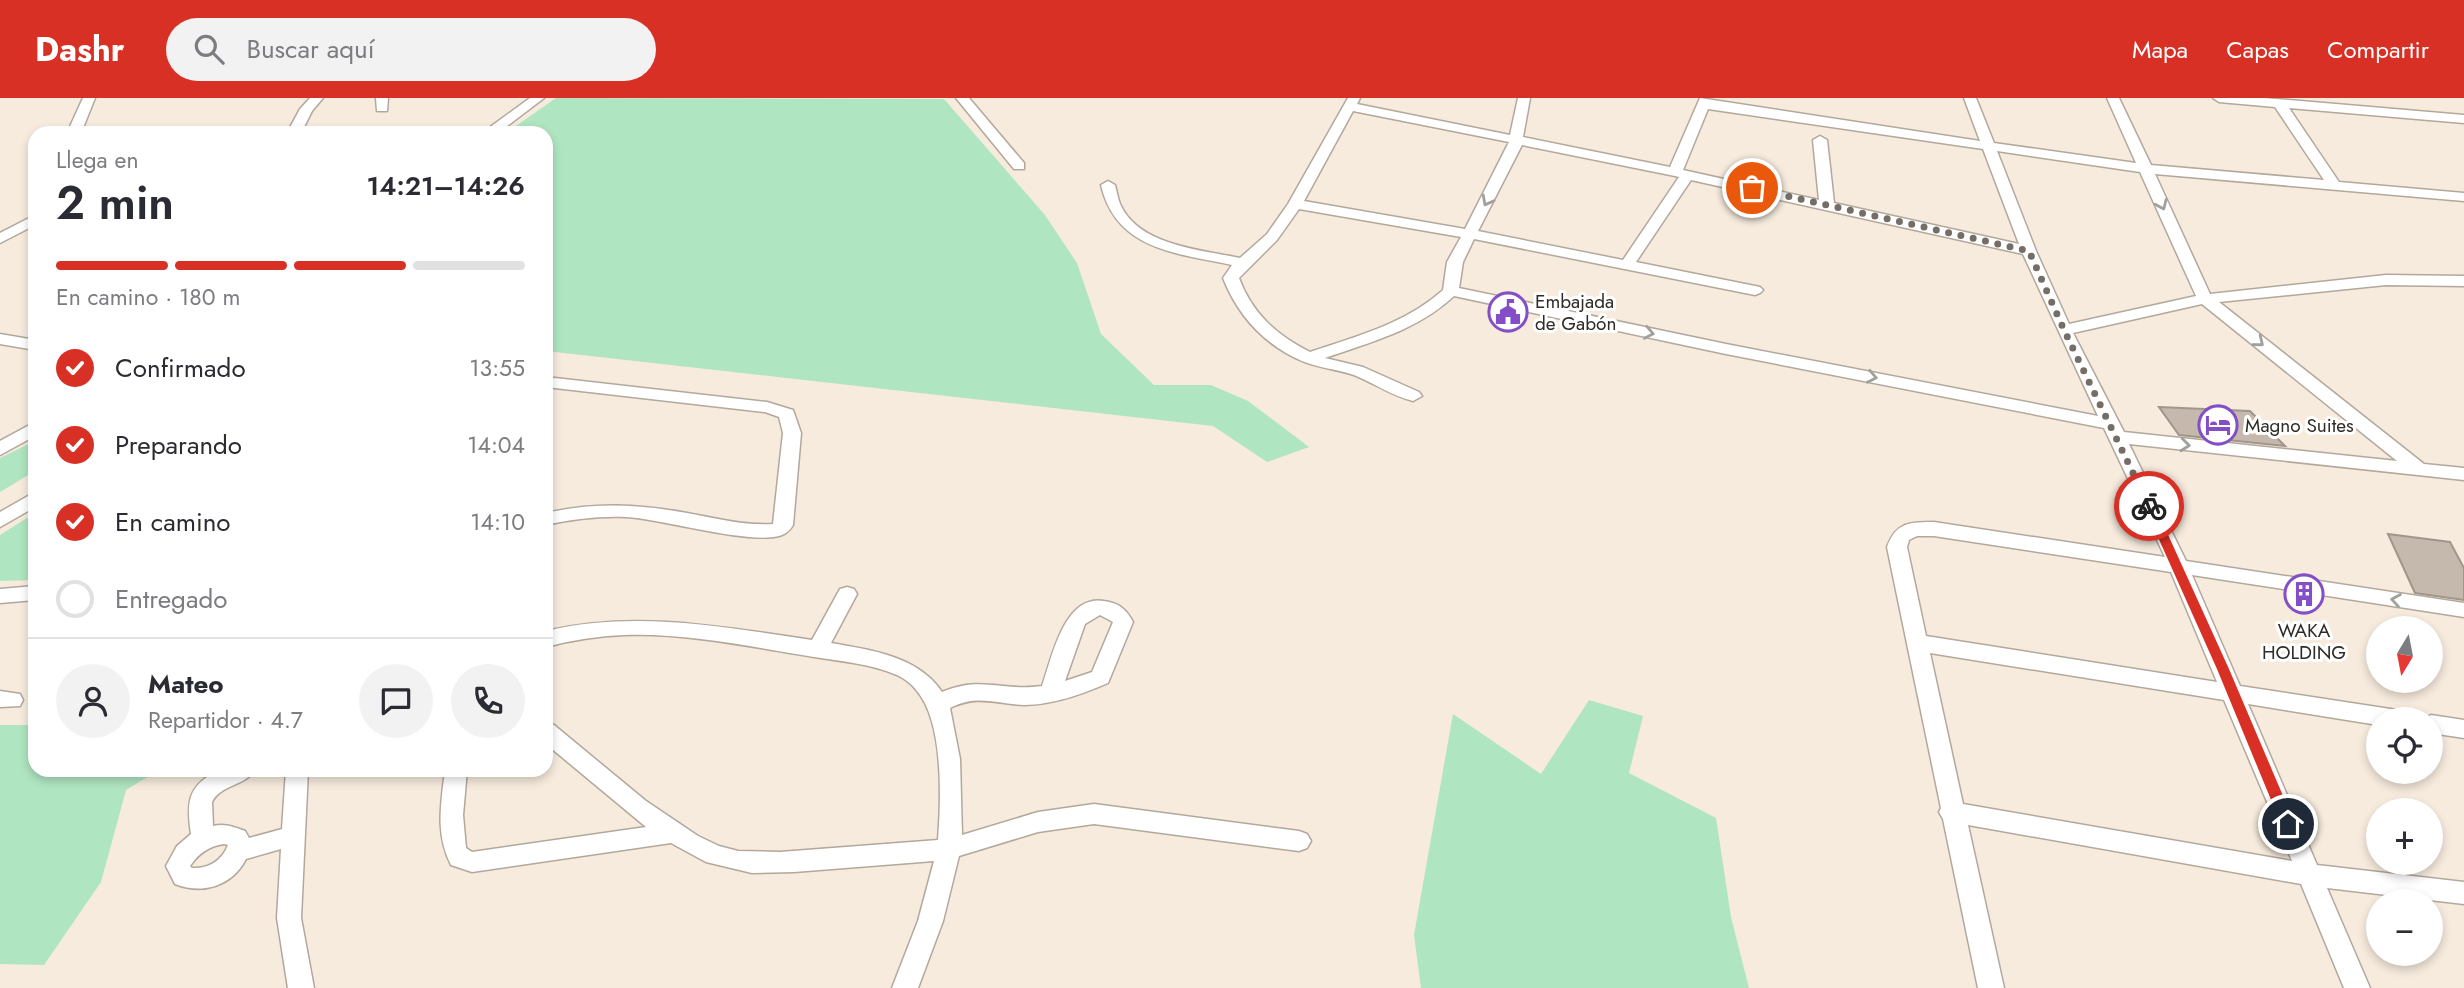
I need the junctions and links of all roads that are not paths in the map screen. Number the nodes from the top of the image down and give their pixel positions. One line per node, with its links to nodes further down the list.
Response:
1 (89, 98): 13 (street)
2 (317, 98): 14 (street)
3 (538, 98): 15 (street)
4 (962, 98): 19 (street)
5 (1524, 98): 16 (street)
6 (1970, 98): 18 (street)
7 (2113, 98): 20 (street)
8 (2219, 98): 11 (street)
9 (1705, 101): 18 (street); 21 (street)
10 (1352, 102): 16 (street); 25 (street)
11 (2280, 104): 12 (street); 23 (street)
12 (2464, 119)
13 (77, 126)
14 (298, 126)
15 (499, 126)
16 (1514, 140): 21 (street); 29 (street, one-way to 29)
17 (1820, 140): 26 (street)
18 (1987, 147): 20 (street); 31 (street)
19 (1020, 166)
20 (2146, 170): 23 (street); 37 (street, one-way to 37)
21 (1682, 173): 26 (street); 33 (street)
22 (1108, 185): 32 (street)
23 (2334, 185): 24 (street)
24 (2464, 197)
25 (1295, 204): 29 (street); 32 (street)
26 (1827, 205): 31 (street)
27 (28, 222): 28 (street)
28 (4, 234): 30 (street)
29 (1469, 234): 33 (street); 36 (street)
30 (28, 236)
31 (2029, 251): 38 (street)
32 (1243, 263): 41 (street)
33 (1626, 266): 35 (street)
34 (2464, 281): 37 (street)
35 (1755, 290)
36 (1451, 291): 41 (street); 44 (street, one-way to 44)
37 (2205, 299): 38 (street); 47 (street, one-way to 47)
38 (2064, 330): 44 (street)
39 (0, 340): 40 (street)
40 (28, 344)
41 (1308, 358): 43 (street)
42 (553, 383): 50 (street)
43 (1413, 396)
44 (2114, 430): 47 (street, one-way to 47); 52 (street)
45 (28, 432): 46 (street)
46 (0, 449)
47 (2418, 469): 48 (street)
48 (2464, 474)
49 (28, 503): 51 (street)
50 (553, 518)
51 (0, 521)
52 (2179, 567): 56 (street, one-way to 52); 58 (street); 61 (street)
53 (28, 594): 55 (street)
54 (847, 594): 59 (street)
55 (0, 596)
56 (2464, 610)
57 (553, 637): 59 (street)
58 (1919, 643): 61 (street); 70 (street)
59 (817, 650): 62 (street)
60 (1051, 691): 62 (street)
61 (2234, 695): 63 (street); 77 (street)
62 (937, 704): 75 (street)
63 (2366, 714)
64 (2443, 726): 65 (street)
65 (2464, 729)
66 (553, 737): 71 (street)
67 (230, 777): 73 (street)
68 (297, 777): 72 (street)
69 (456, 777): 71 (street)
70 (1951, 812): 77 (street); 81 (street)
71 (672, 833): 75 (street)
72 (295, 835): 76 (street); 79 (street)
73 (204, 839): 76 (street); 76 (street)
74 (1299, 842): 75 (street)
75 (949, 849): 80 (street)
76 (239, 851)
77 (2309, 875): 78 (street); 82 (street)
78 (2464, 893)
79 (301, 988)
80 (905, 988)
81 (1991, 988)
82 (2357, 988)

